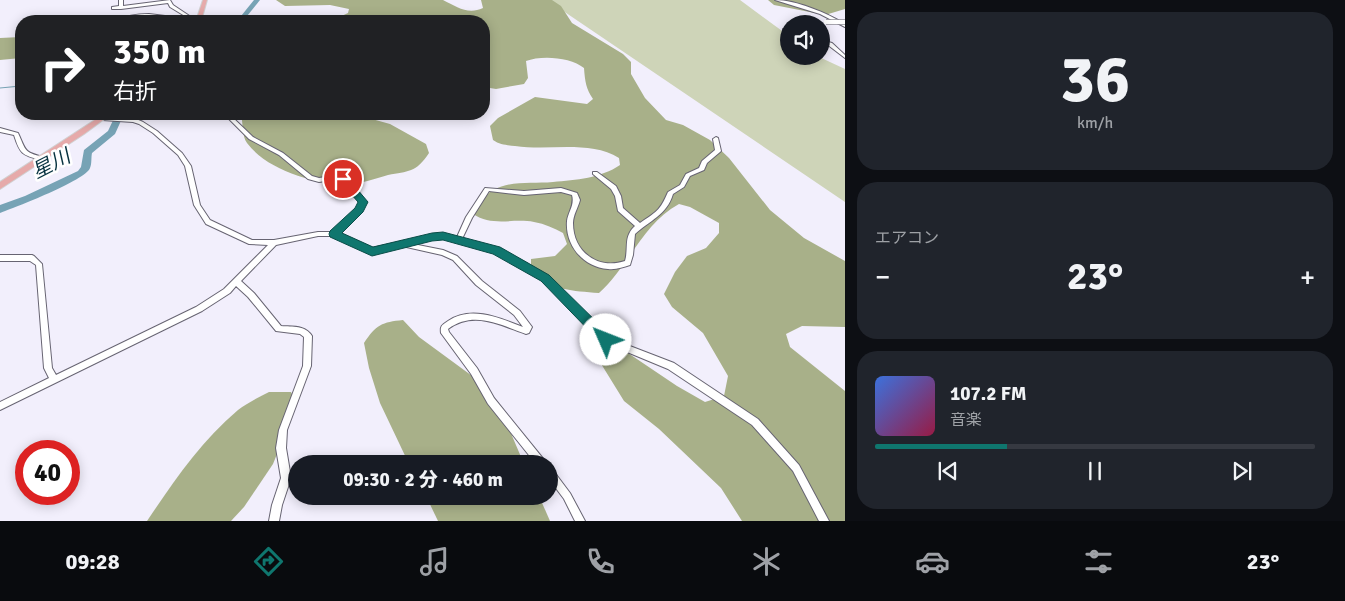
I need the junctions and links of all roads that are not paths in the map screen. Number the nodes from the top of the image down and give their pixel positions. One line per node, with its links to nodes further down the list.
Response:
1 (121, 0): 6 (street)
2 (204, 0): 8 (main road)
3 (777, 0): 11 (street)
4 (168, 1): 6 (street); 7 (street)
5 (113, 8): 6 (street)
6 (121, 8)
7 (187, 15)
8 (199, 15)
9 (830, 22): 10 (street, bridge)
10 (845, 22)
11 (845, 26)
12 (830, 44): 13 (street)
13 (845, 57)
14 (102, 120): 19 (main road)
15 (127, 120): 25 (street)
16 (232, 120): 23 (street)
17 (0, 130): 19 (street)
18 (716, 139): 22 (street)
19 (41, 158): 21 (main road)
20 (595, 173): 22 (street)
21 (0, 186)
22 (640, 227): 24 (street)
23 (334, 234): 25 (street); 26 (street)
24 (459, 239): 26 (street); 35 (street)
25 (274, 243): 28 (street)
26 (402, 245): 31 (street)
27 (0, 258): 29 (street)
28 (237, 282): 29 (street); 33 (street)
29 (54, 380): 30 (street)
30 (0, 406)
31 (535, 455)
32 (558, 484): 34 (street)
33 (274, 521)
34 (580, 521)
35 (824, 521)

